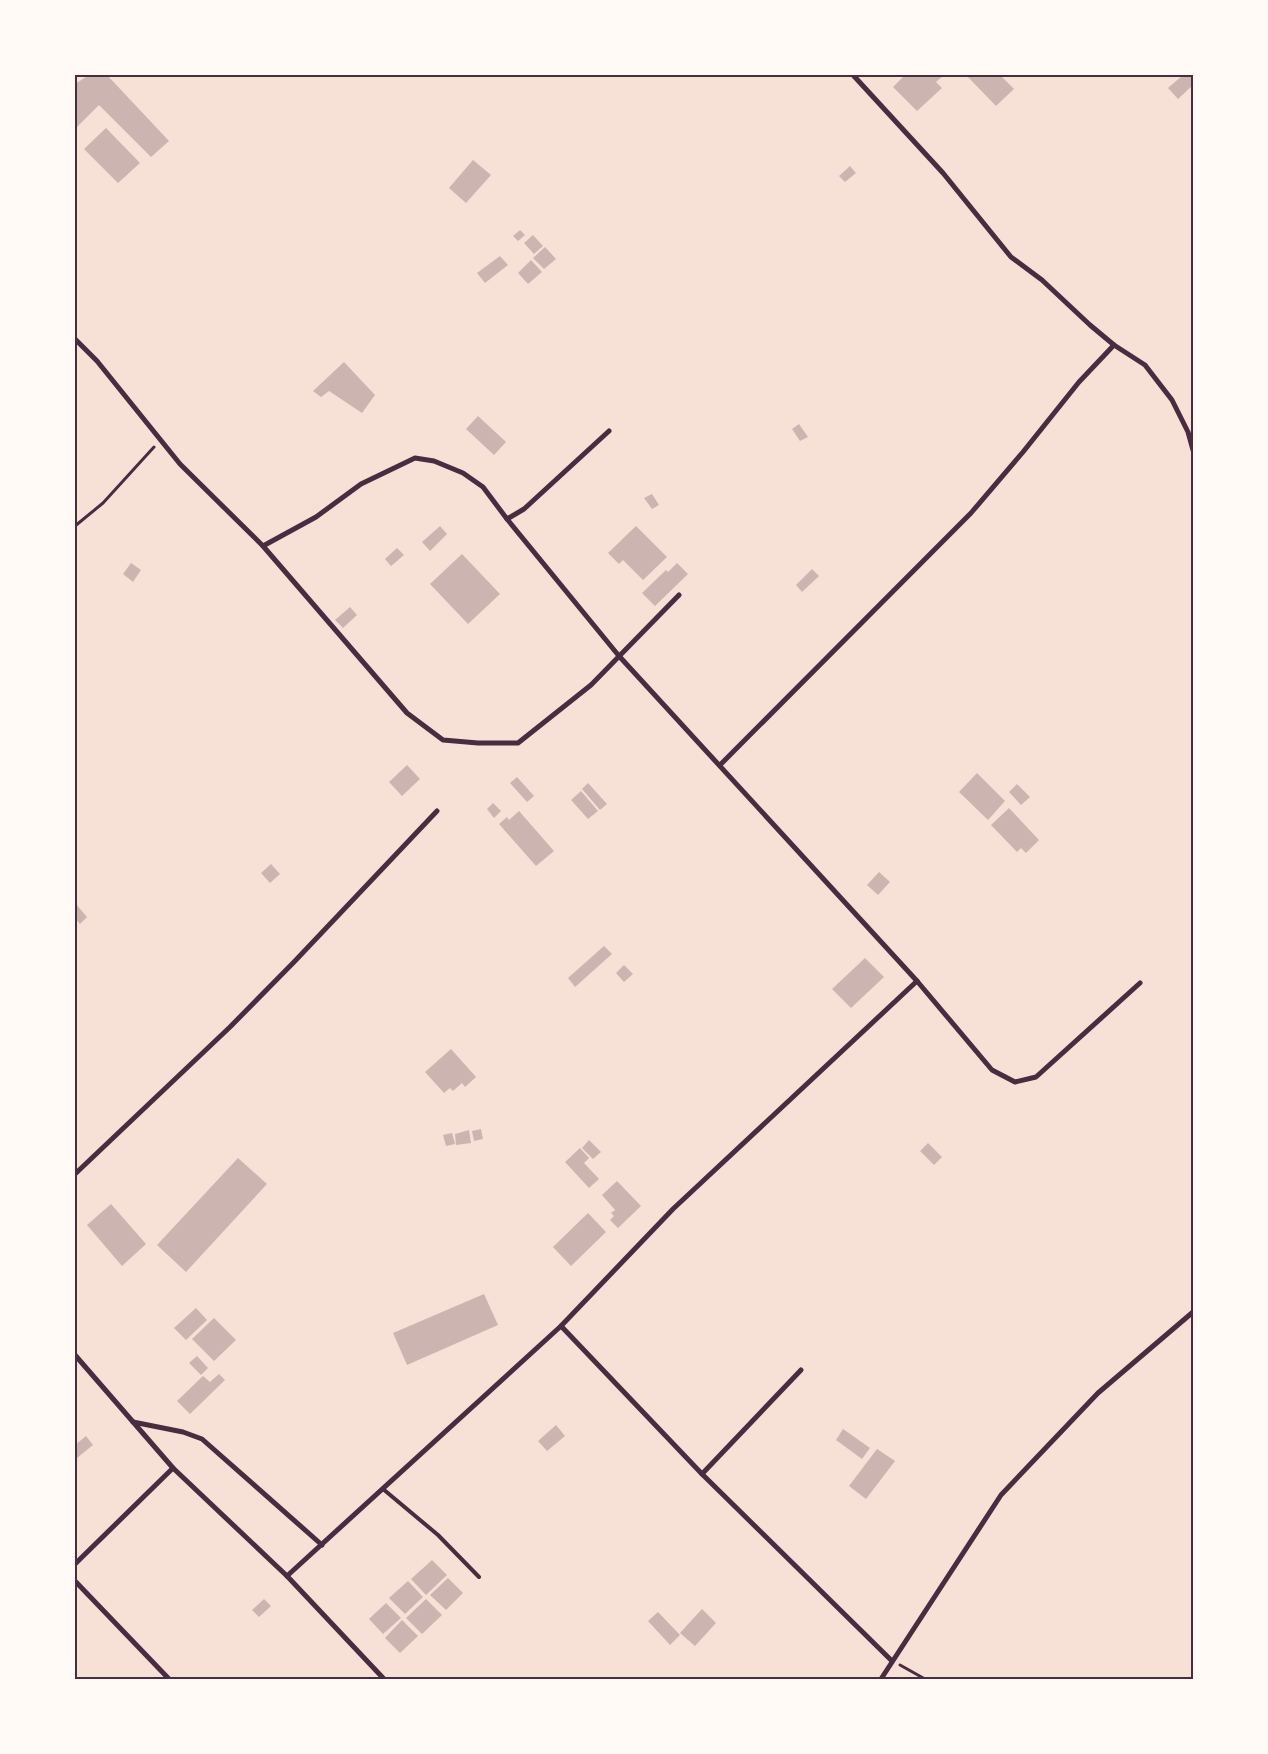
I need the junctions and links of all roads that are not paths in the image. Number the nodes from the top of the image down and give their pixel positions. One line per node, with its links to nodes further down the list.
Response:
1 (853, 75): 3 (street)
2 (75, 339): 7 (street)
3 (1114, 345): 5 (street); 10 (street)
4 (609, 431): 6 (street)
5 (1193, 450)
6 (507, 519): 7 (street); 9 (street)
7 (264, 546): 9 (street)
8 (679, 595): 9 (street)
9 (619, 656): 10 (street)
10 (720, 765): 12 (street)
11 (437, 811): 14 (street)
12 (917, 981): 13 (street); 16 (street)
13 (1140, 983)
14 (75, 1174)
15 (1193, 1312): 28 (street)
16 (562, 1326): 21 (street); 22 (street)
17 (75, 1356): 19 (street)
18 (801, 1370): 21 (street)
19 (133, 1422): 20 (street); 23 (street)
20 (173, 1468): 24 (street); 25 (street)
21 (702, 1474): 28 (street)
22 (383, 1489): 23 (street); 26 (lane)
23 (322, 1545): 25 (street)
24 (75, 1564)
25 (287, 1576): 30 (street)
26 (479, 1577)
27 (75, 1581): 29 (street)
28 (892, 1661): 31 (street)
29 (166, 1678)
30 (384, 1679)
31 (881, 1679)

